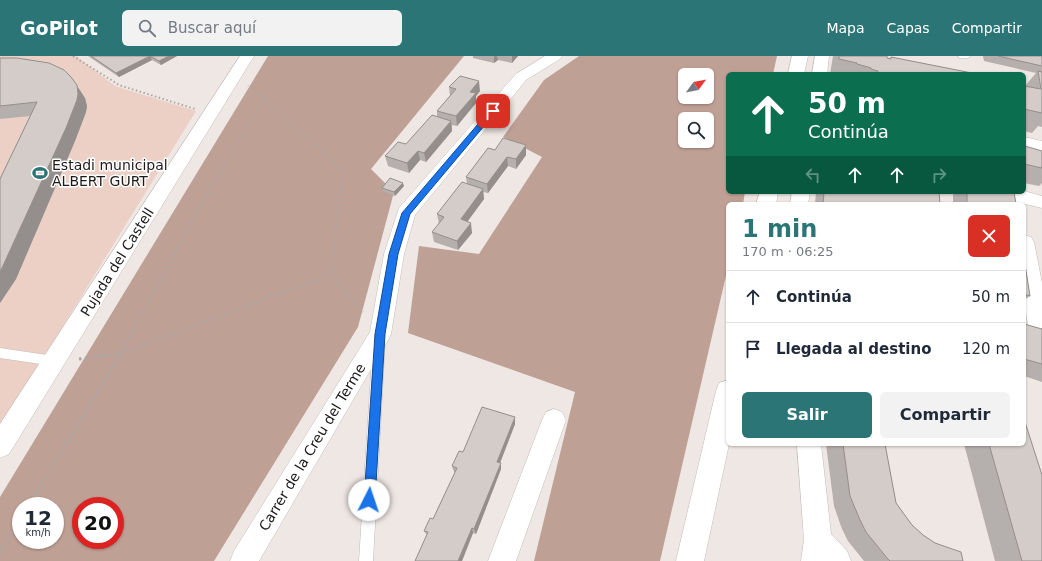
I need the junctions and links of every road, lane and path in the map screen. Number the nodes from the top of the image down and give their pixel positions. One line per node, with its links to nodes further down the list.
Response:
1 (73, 56): 12 (path)
2 (246, 56): 10 (street, Pujada del Castell)
3 (555, 56): 19 (street)
4 (800, 56): 8 (main road)
5 (822, 56): 9 (street)
6 (962, 56): 7 (lane)
7 (967, 56)
8 (796, 72)
9 (819, 72)
10 (234, 76): 11 (path); 12 (street, Pujada del Castell)
11 (265, 98): 18 (path); 23 (path)
12 (212, 112): 24 (street, Pujada del Castell)
13 (1026, 142): 14 (street)
14 (1042, 146)
15 (1010, 197): 16 (street)
16 (1042, 202)
17 (1026, 258): 20 (street)
18 (331, 274): 19 (path); 23 (path)
19 (380, 334): 33 (street, Carrer de la Creu del Terme); 34 (lane)
20 (1036, 337): 21 (lane)
21 (1042, 340)
22 (0, 353): 24 (lane)
23 (121, 353): 24 (path); 29 (path)
24 (54, 361): 27 (street, Pujada del Castell)
25 (726, 400): 36 (main road)
26 (554, 420): 35 (street)
27 (0, 446)
28 (808, 446): 31 (street)
29 (33, 497)
30 (12, 532): 32 (path)
31 (817, 551): 37 (street)
32 (0, 552)
33 (244, 561)
34 (366, 561)
35 (502, 561)
36 (690, 561)
37 (837, 561)

